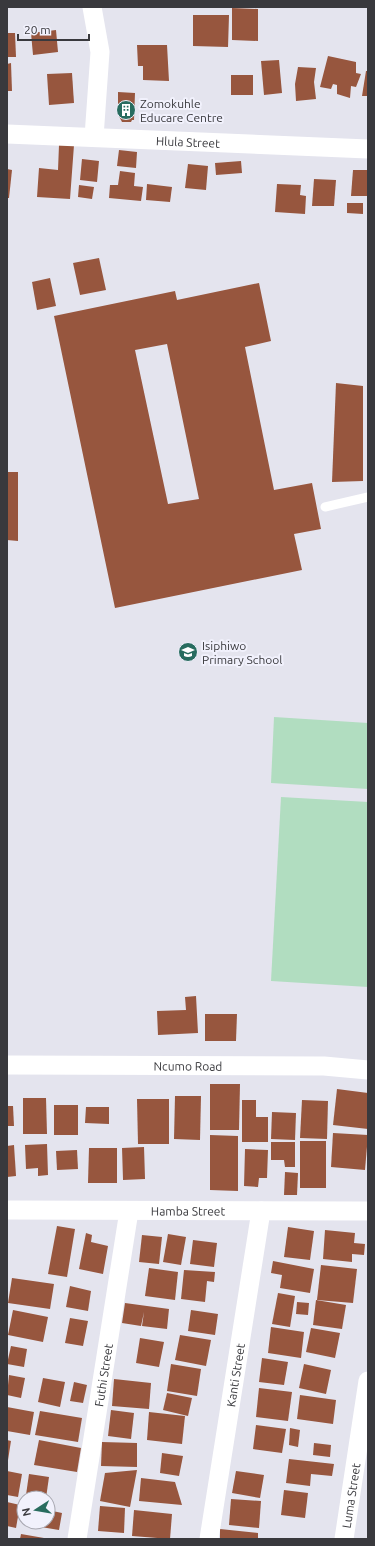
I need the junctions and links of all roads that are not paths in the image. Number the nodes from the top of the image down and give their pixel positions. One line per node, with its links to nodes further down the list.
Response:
1 (92, 7): 3 (street)
2 (7, 134): 3 (street, Hlula Street)
3 (94, 137): 4 (street, Hlula Street)
4 (368, 150)
5 (368, 497): 6 (lane)
6 (325, 507)
7 (7, 1064): 8 (street, Ncumo Road)
8 (368, 1070)
9 (7, 1210): 10 (street, Hamba Street)
10 (129, 1211): 11 (street, Hamba Street); 14 (street, Futhi Street)
11 (261, 1211): 12 (street, Hamba Street); 15 (street, Kanti Street)
12 (368, 1212)
13 (368, 1381): 16 (street, Luma Street)
14 (77, 1539)
15 (209, 1539)
16 (344, 1539)

